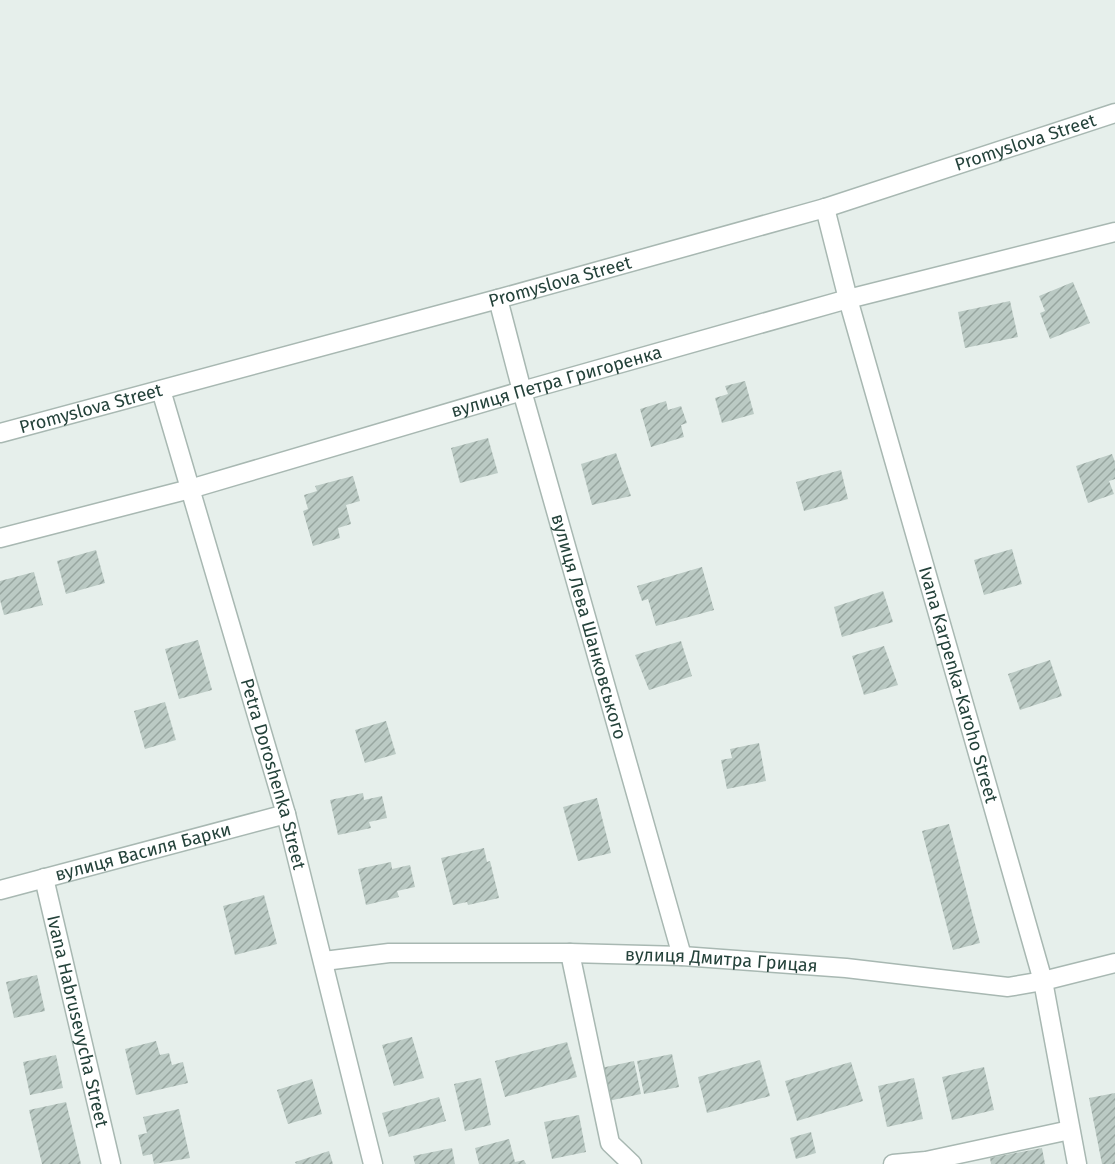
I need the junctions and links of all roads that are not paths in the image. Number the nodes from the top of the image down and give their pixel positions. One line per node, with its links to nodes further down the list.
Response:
1 (1115, 113): 2 (street, Promyslova Street)
2 (825, 208): 4 (street, Promyslova Street); 5 (street, Ivana Karpenka-Karoho Street)
3 (1115, 232): 5 (street, вулиця Петра Григоренка)
4 (498, 299): 6 (street, Promyslova Street); 7 (street, вулиця Лева Шанковського)
5 (848, 299): 7 (street, вулиця Петра Григоренка); 18 (street, Ivana Karpenka-Karoho Street)
6 (160, 390): 8 (street, Promyslova Street); 9 (street, Petra Doroshenka Street)
7 (522, 391): 9 (street, вулиця Петра Григоренка); 15 (street, вулиця Лева Шанковського)
8 (0, 433)
9 (190, 489): 10 (street, вулиця Петра Григоренка); 11 (street, Petra Doroshenka Street)
10 (0, 538)
11 (286, 814): 12 (street, вулиця Василя Барки); 16 (street, Petra Doroshenka Street)
12 (44, 878): 13 (street, вулиця Василя Барки); 20 (street, Ivana Habrusevycha Street)
13 (0, 890)
14 (570, 953): 15 (street, вулиця Дмитра Грицая); 16 (street, вулиця Дмитра Грицая); 22 (street)
15 (682, 956): 18 (street, вулиця Дмитра Грицая)
16 (324, 961): 21 (street, Petra Doroshenka Street)
17 (1115, 963): 18 (street, вулиця Дмитра Грицая)
18 (1043, 981): 19 (street, Ivana Karpenka-Karoho Street)
19 (1070, 1130): 23 (street); 24 (street, Ivana Karpenka-Karoho Street)
20 (111, 1164)
21 (374, 1164)
22 (632, 1164)
23 (893, 1164)
24 (1077, 1164)

